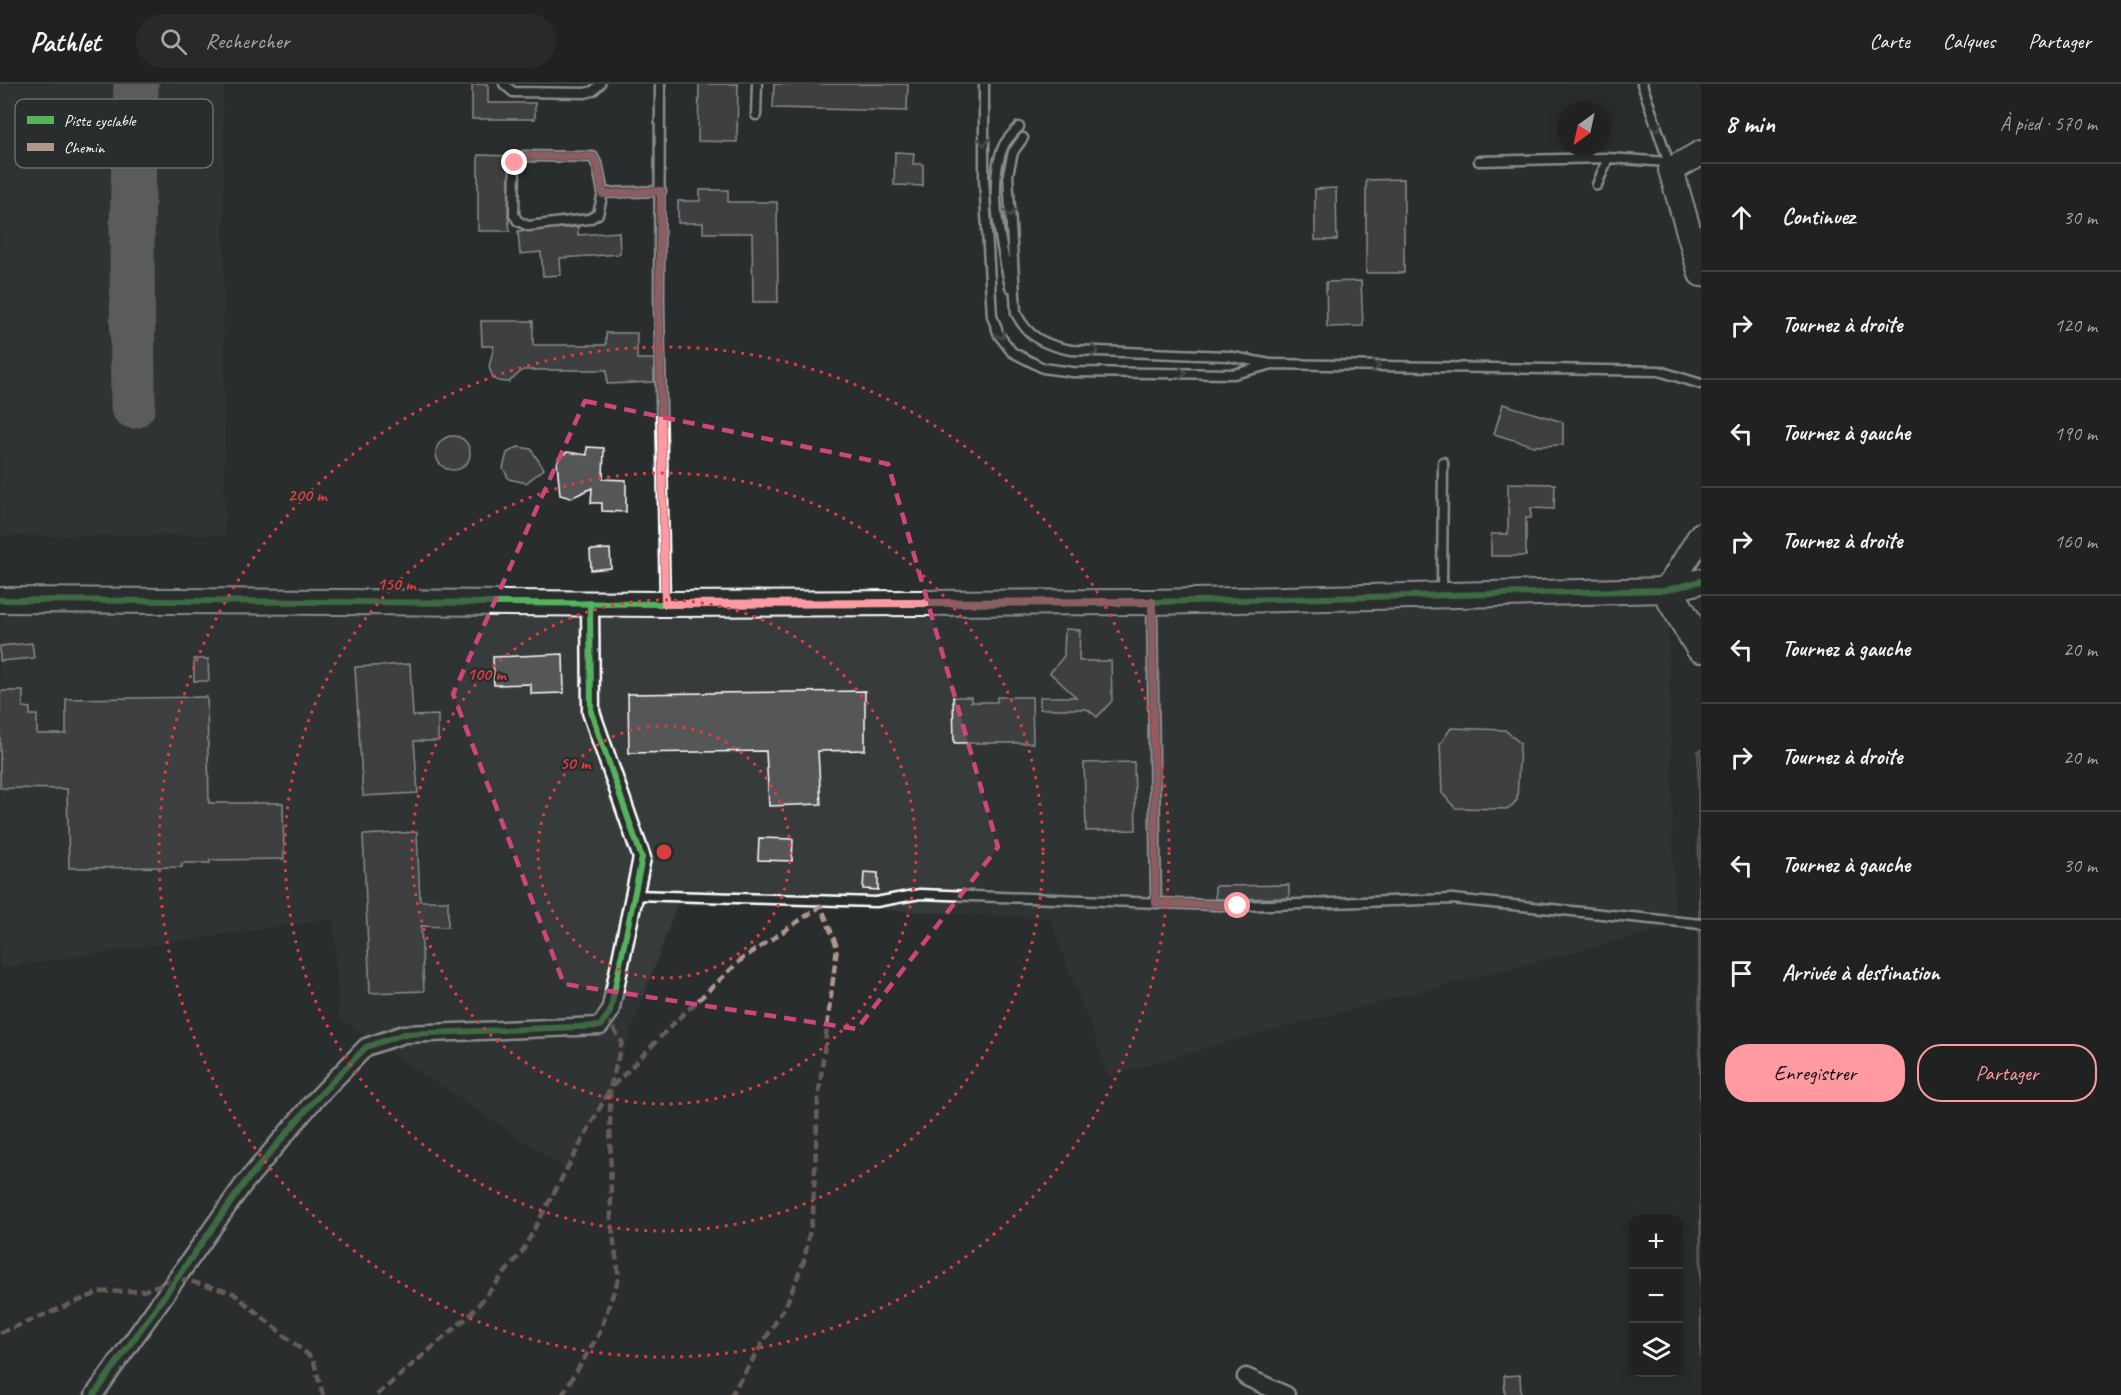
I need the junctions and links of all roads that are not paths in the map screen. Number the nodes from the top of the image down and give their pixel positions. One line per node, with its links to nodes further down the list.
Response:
1 (504, 84): 2 (lane)
2 (600, 84)
3 (660, 84): 15 (lane)
4 (757, 84): 7 (lane)
5 (1642, 84): 13 (lane, one-way to 13)
6 (983, 85): 19 (lane, one-way to 19)
7 (756, 115)
8 (1019, 127): 18 (lane)
9 (1023, 138): 18 (lane, one-way to 18)
10 (1701, 153): 13 (street)
11 (1608, 158): 12 (lane); 13 (lane); 14 (lane)
12 (1479, 161)
13 (1670, 166): 17 (street)
14 (1598, 185)
15 (661, 191): 16 (lane); 30 (lane)
16 (603, 194): 16 (lane)
17 (1701, 274)
18 (1016, 313): 19 (lane, one-way to 19)
19 (1272, 364): 20 (lane, one-way to 20)
20 (1701, 384)
21 (1443, 462): 25 (lane)
22 (1701, 535): 24 (street)
23 (1701, 581): 24 (street)
24 (1667, 590): 25 (street); 26 (street); 31 (highway)
25 (1442, 595): 28 (street)
26 (1701, 599)
27 (0, 600): 29 (street)
28 (1152, 602): 30 (street); 33 (lane)
29 (590, 603): 30 (street); 32 (street)
30 (665, 604)
31 (1701, 647)
32 (634, 895): 33 (lane); 36 (street)
33 (1156, 903): 34 (lane)
34 (1701, 924)
35 (1246, 1377): 37 (street)
36 (94, 1395)
37 (1286, 1395)

